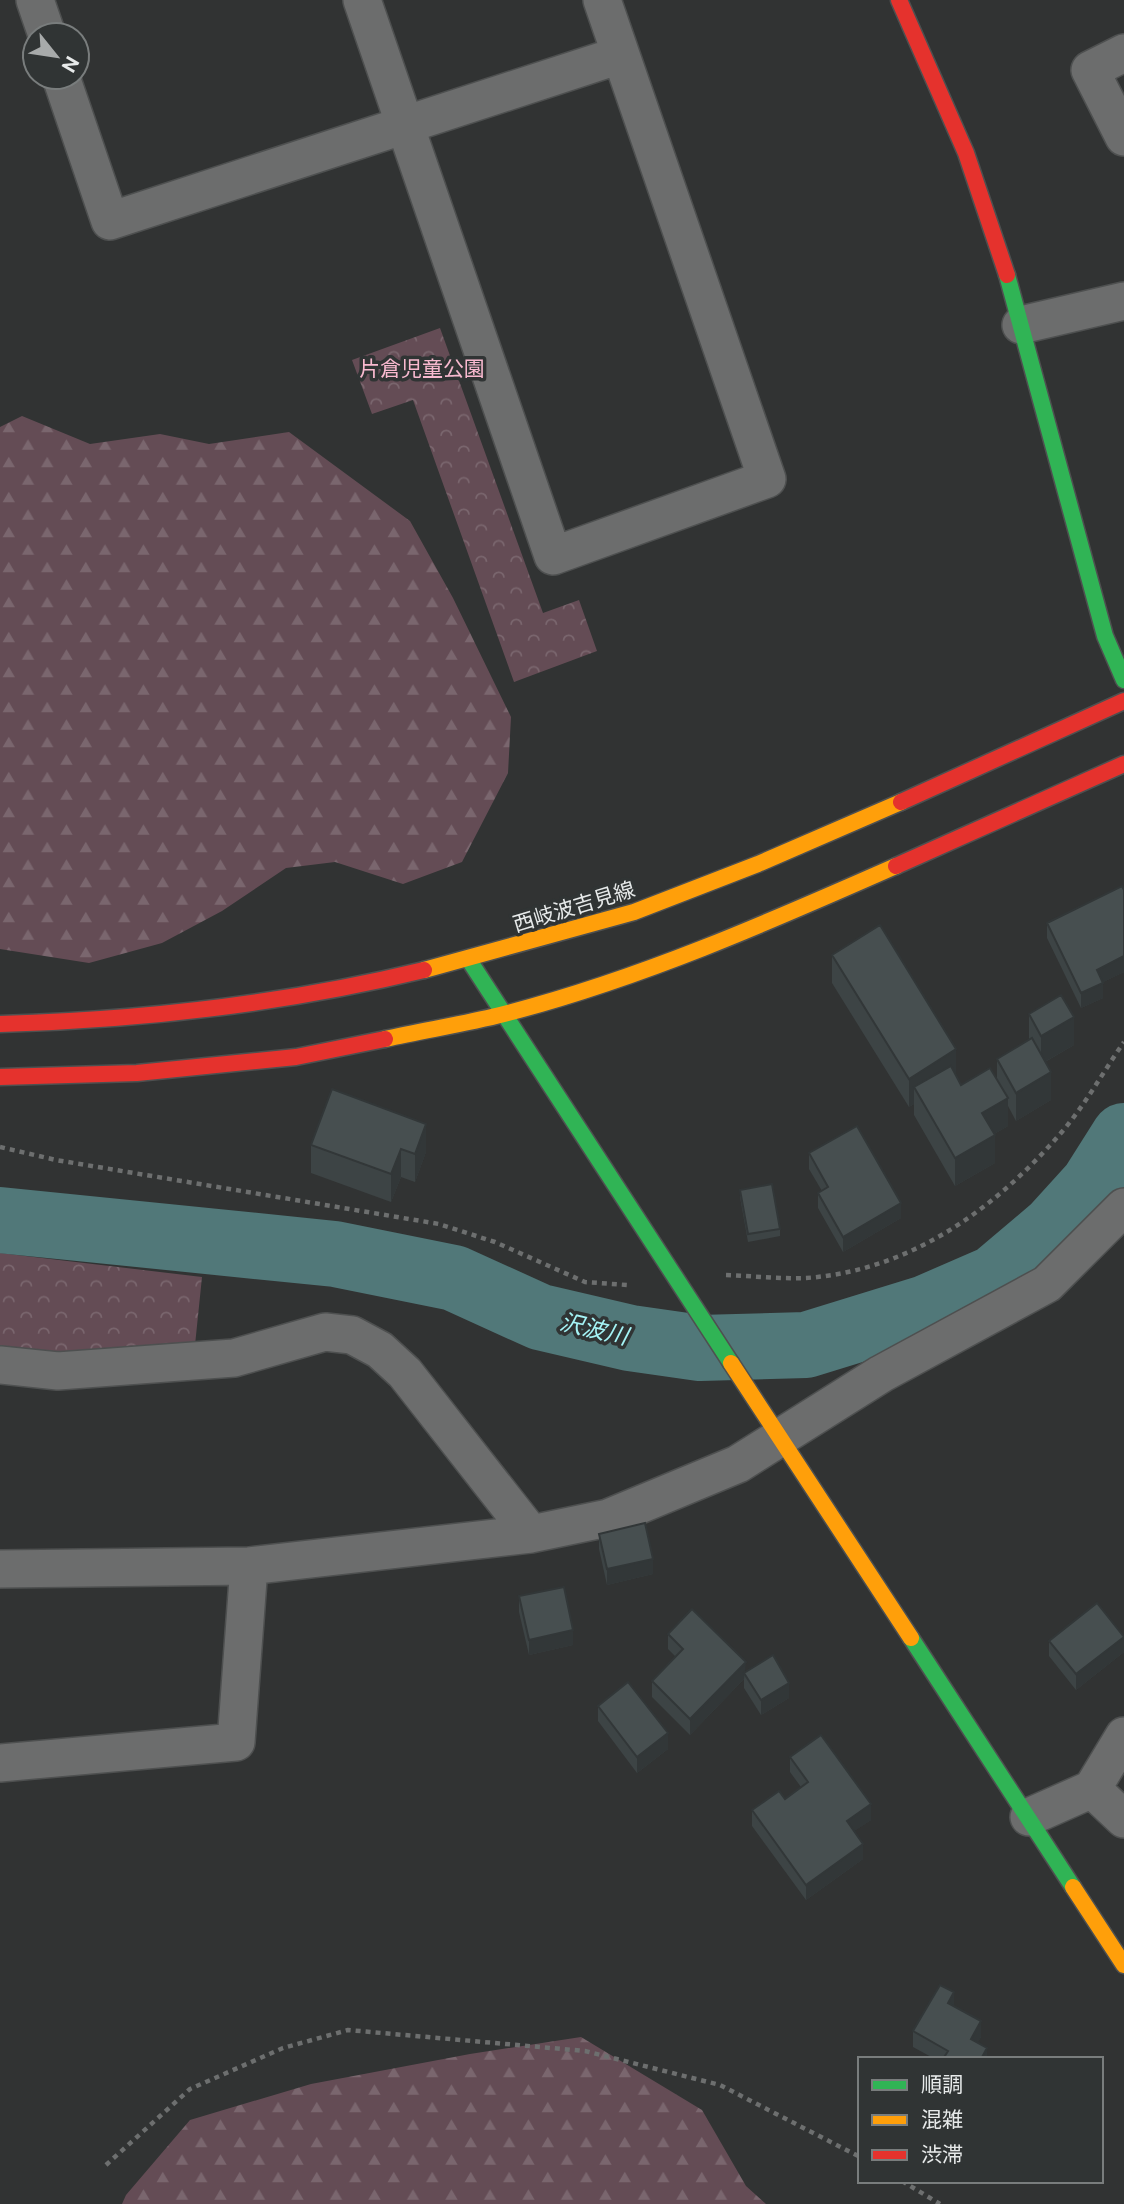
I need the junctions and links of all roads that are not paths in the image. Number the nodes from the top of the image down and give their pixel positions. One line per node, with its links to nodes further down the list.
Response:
1 (35, 0): 5 (street)
2 (362, 0): 9 (street)
3 (602, 0): 7 (street)
4 (899, 0): 12 (main road)
5 (42, 21)
6 (1124, 53): 10 (street)
7 (620, 55): 9 (street); 9 (street)
8 (66, 91): 9 (street)
9 (405, 124)
10 (1124, 137)
11 (1124, 301): 12 (street)
12 (1021, 326): 13 (main road)
13 (1124, 680)
14 (1124, 701): 16 (main road, 西岐波吉見線)
15 (1124, 764): 17 (main road)
16 (469, 960): 17 (main road); 18 (main road, 西岐波吉見線)
17 (504, 1014): 19 (main road); 22 (main road)
18 (0, 1024)
19 (0, 1077)
20 (1124, 1207): 22 (street)
21 (0, 1365): 23 (street)
22 (781, 1438): 23 (street); 29 (main road)
23 (531, 1534): 24 (street)
24 (249, 1566): 25 (street); 27 (street)
25 (0, 1569)
26 (1124, 1736): 28 (street)
27 (0, 1763)
28 (1092, 1789): 29 (street); 30 (street)
29 (1029, 1816): 31 (main road)
30 (1124, 1819)
31 (1124, 1965)

